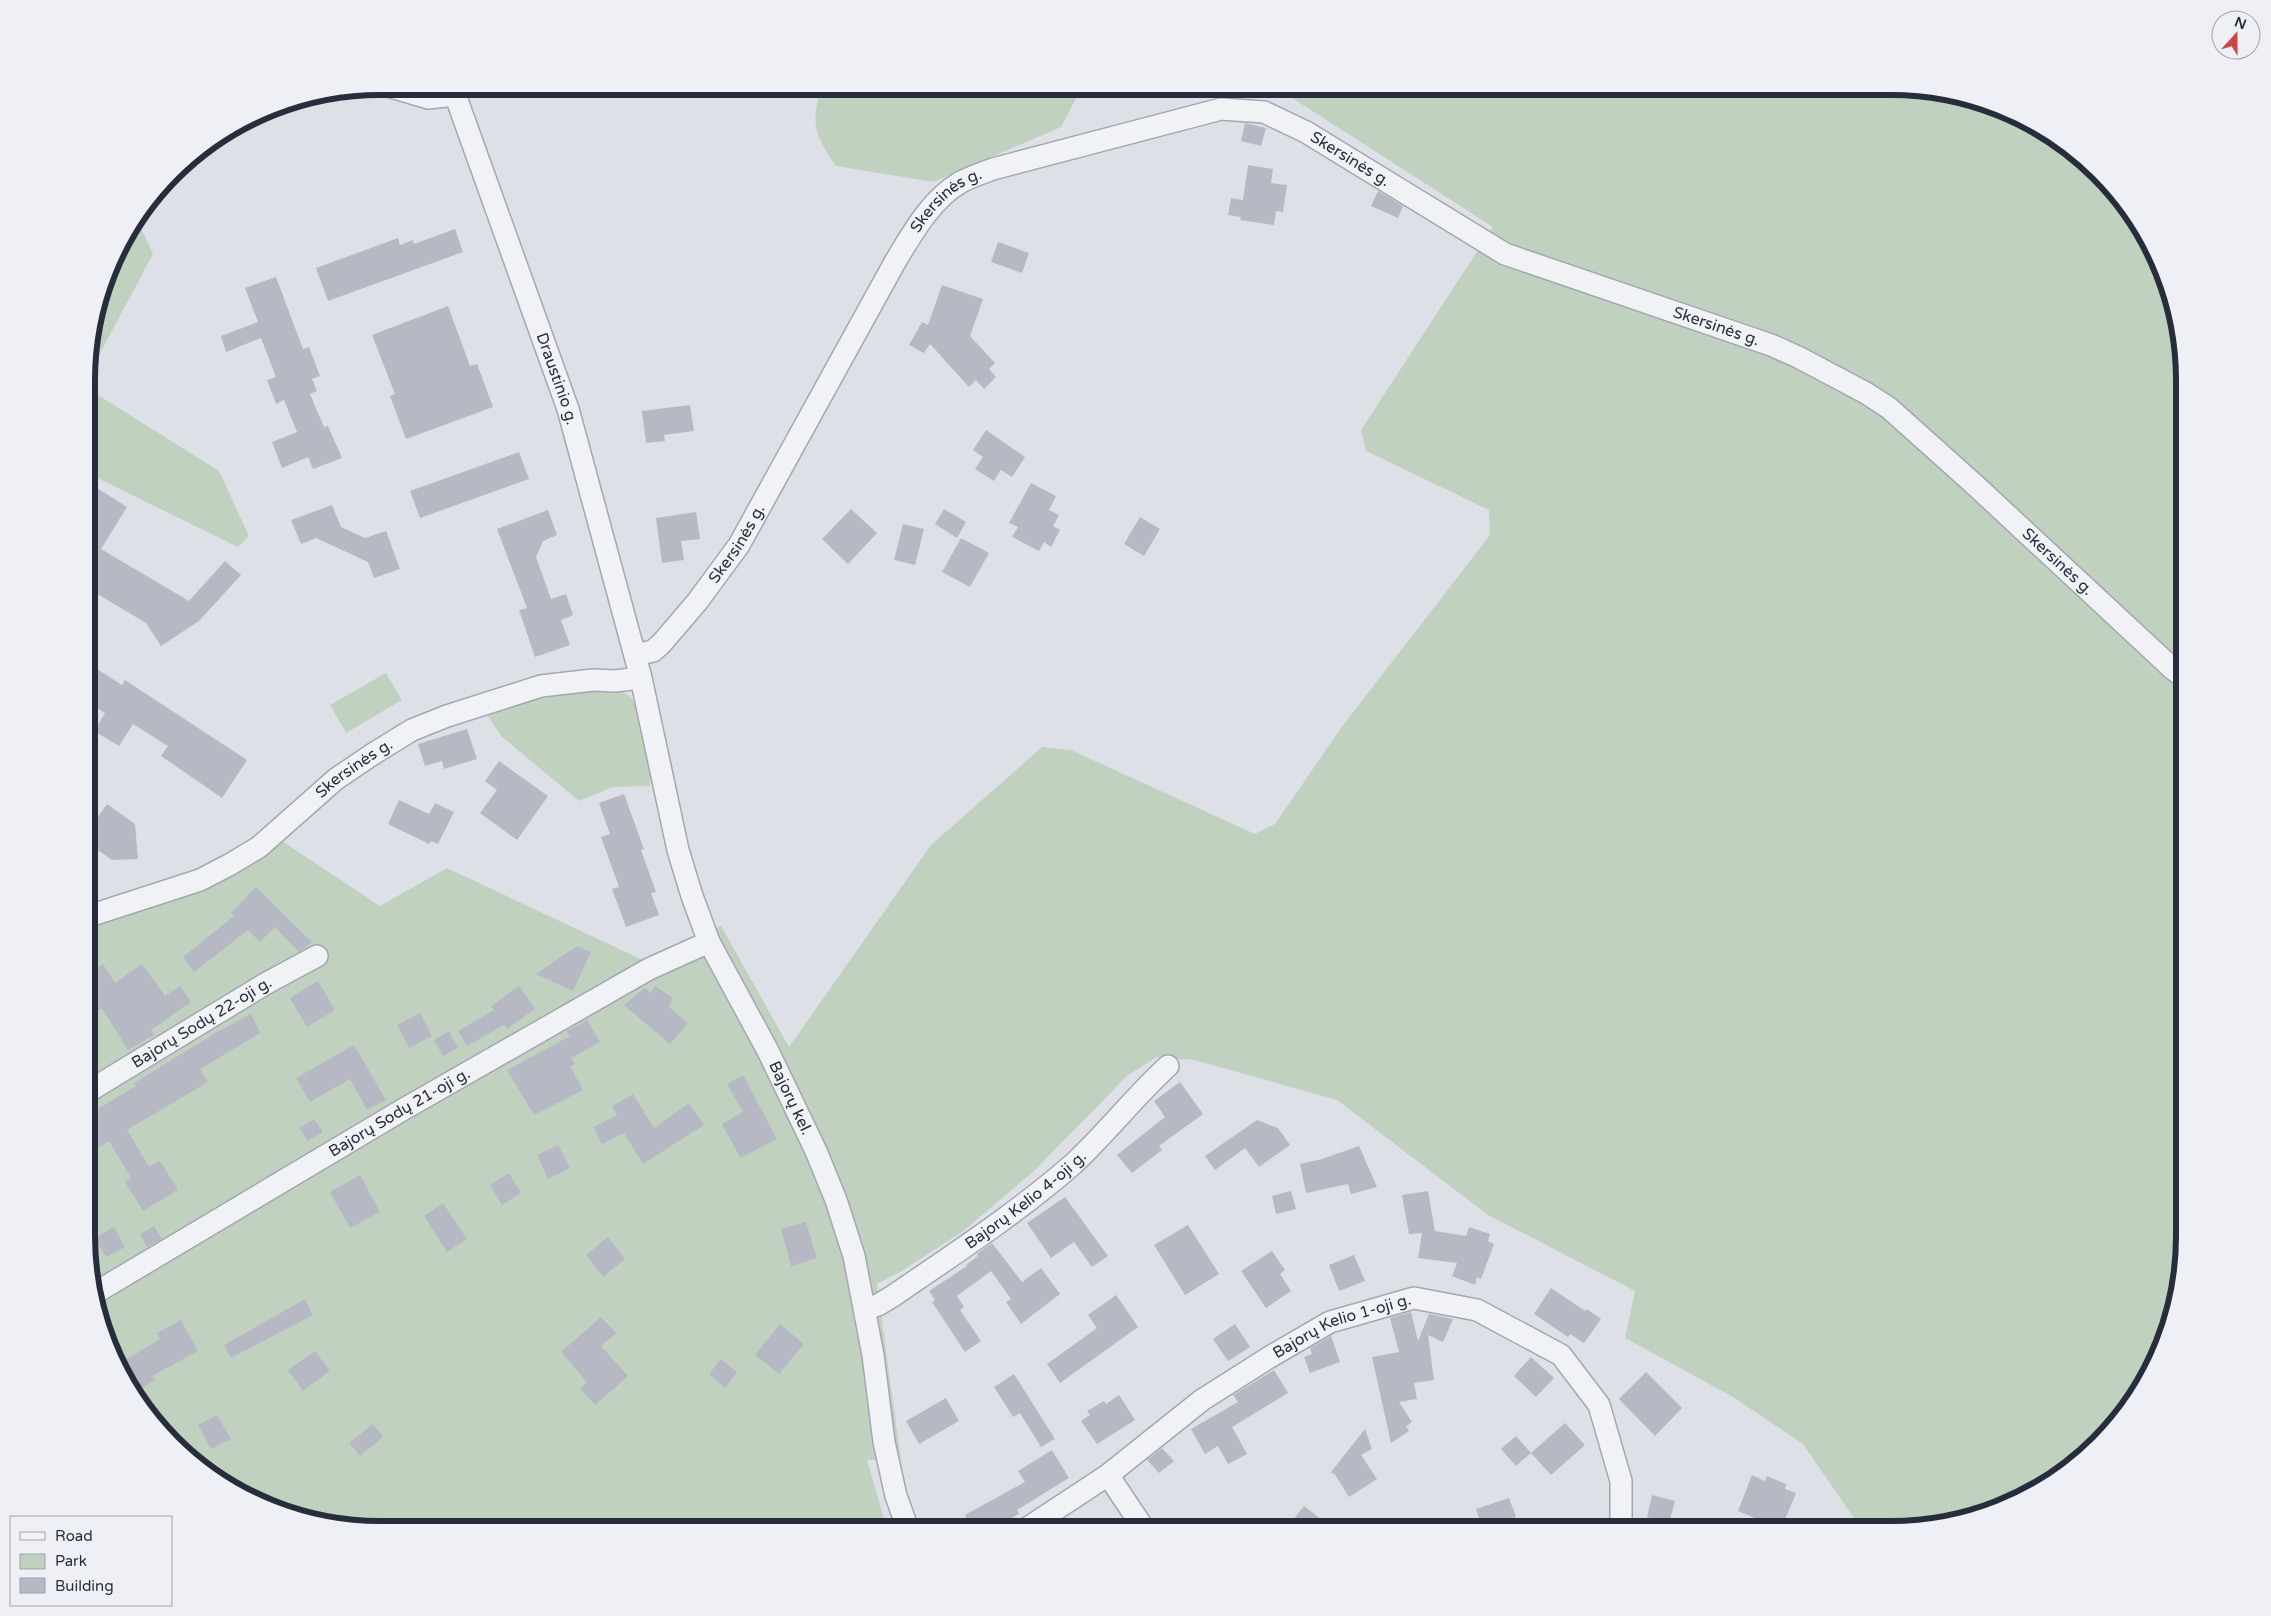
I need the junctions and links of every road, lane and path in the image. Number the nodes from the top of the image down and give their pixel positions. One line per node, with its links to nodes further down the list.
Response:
1 (418, 95): 2 (street)
2 (439, 95)
3 (455, 95): 4 (street, Draustinio g.)
4 (634, 655): 5 (street, Skersinės g.); 6 (street, Draustinio g.)
5 (2176, 671)
6 (641, 678): 7 (street, Skersinės g.); 8 (street, Bajorų kel.)
7 (95, 914)
8 (709, 942): 12 (street, Bajorų Sodų 21-oji g.); 13 (street, Bajorų kel.)
9 (317, 956): 11 (street, Bajorų Sodų 22-oji g.)
10 (1168, 1066): 13 (street, Bajorų Kelio 4-oji g.)
11 (95, 1087)
12 (100, 1290)
13 (865, 1309): 15 (street, Bajorų kel.)
14 (1108, 1475): 16 (street, Bajorų Kelio 1-oji g.); 17 (street); 18 (street, Bajorų Kelio 1-oji g.)
15 (905, 1521)
16 (1038, 1521)
17 (1138, 1521)
18 (1621, 1521)

